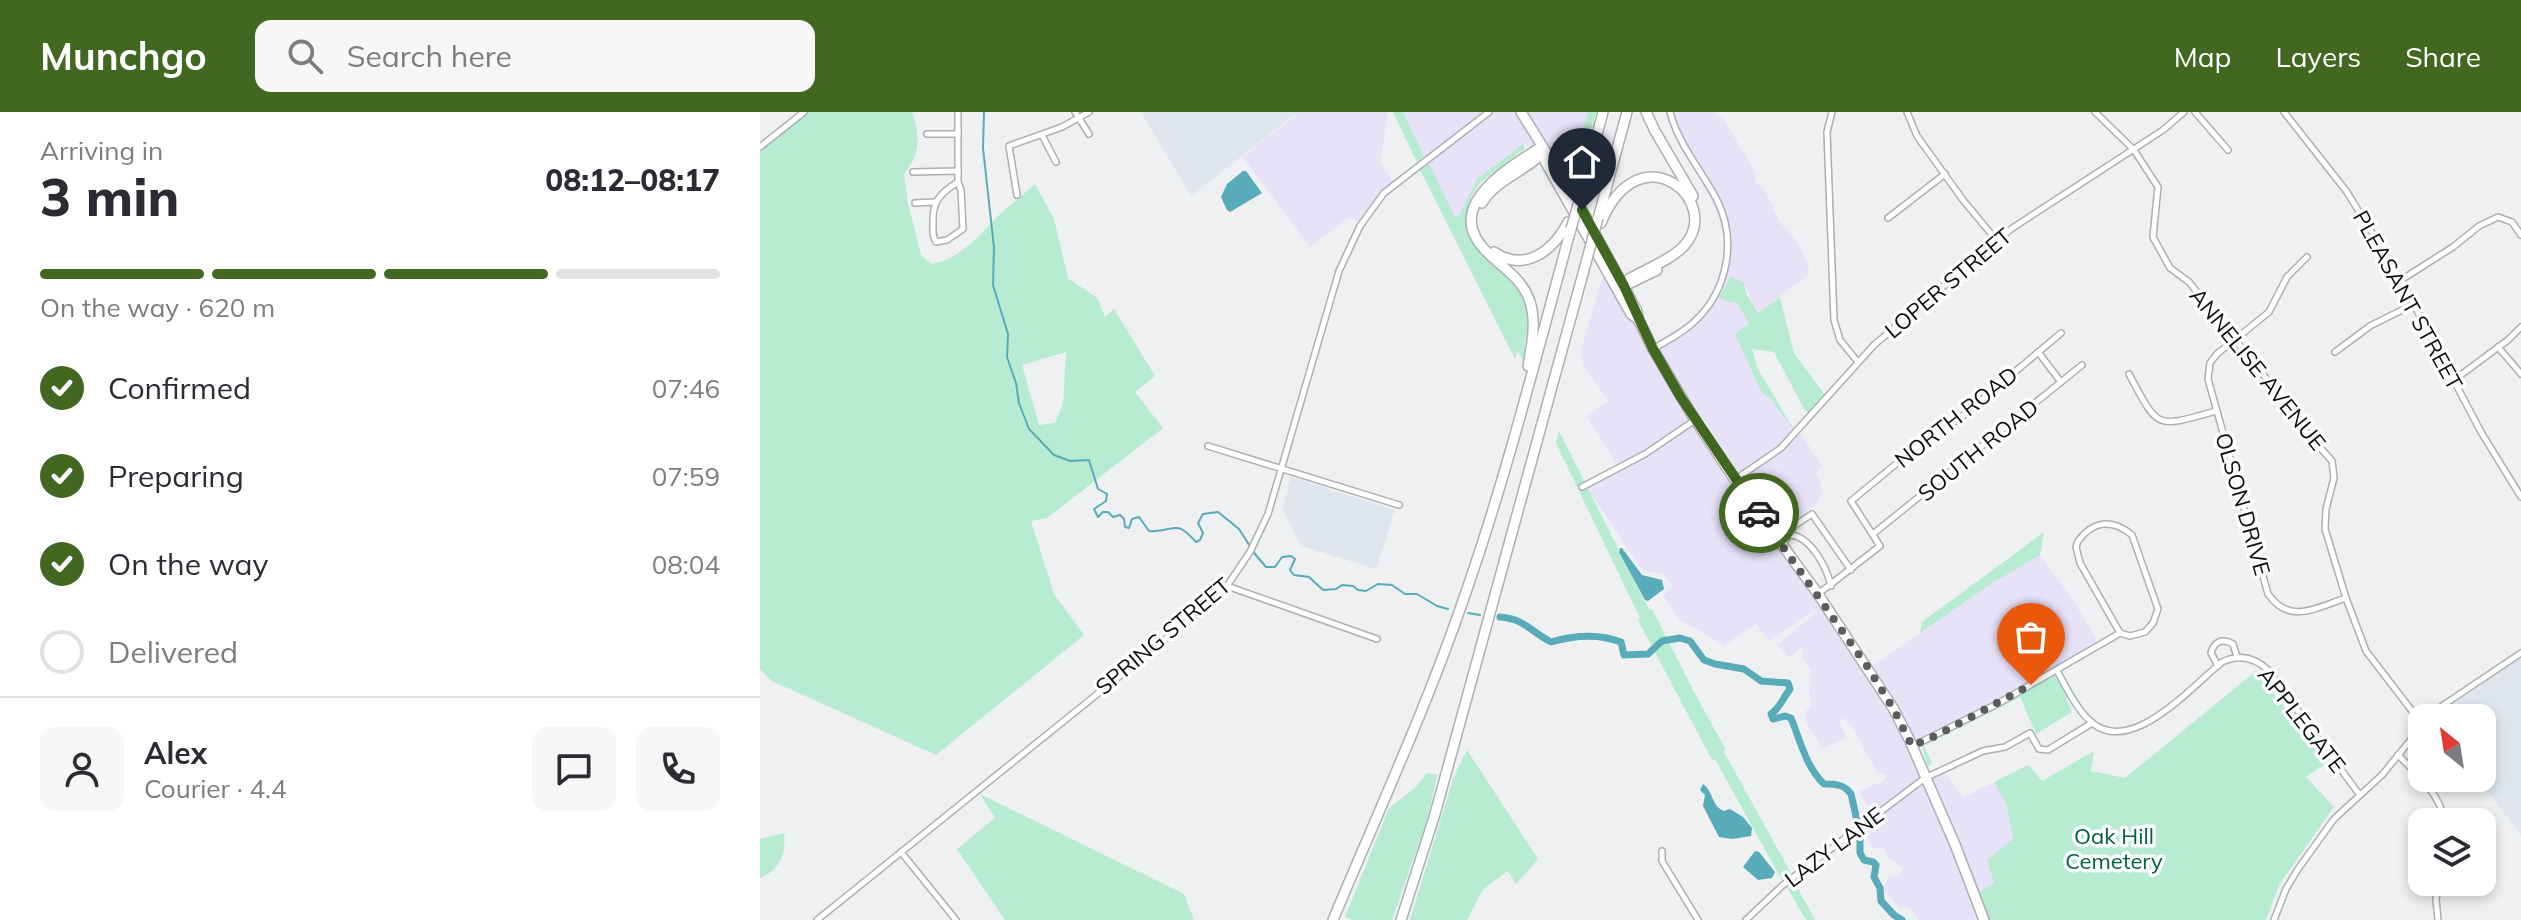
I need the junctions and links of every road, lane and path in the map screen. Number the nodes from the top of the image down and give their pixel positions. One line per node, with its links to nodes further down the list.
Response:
1 (804, 112): 21 (street)
2 (958, 112): 18 (street)
3 (1089, 112): 16 (street)
4 (1489, 112): 59 (street, SPRING STREET)
5 (1521, 112): 22 (highway)
6 (1603, 112): 35 (highway, bridge)
7 (1627, 112): 34 (highway)
8 (1646, 112): 40 (highway)
9 (1670, 112): 46 (street)
10 (1832, 112): 50 (street)
11 (1907, 112): 28 (street)
12 (2095, 112): 23 (street, ANNELISE AVENUE)
13 (2184, 112): 23 (street, LOPER STREET)
14 (2195, 112): 24 (street)
15 (2284, 112): 39 (street, PLEASANT STREET)
16 (1076, 115): 19 (street); 20 (street)
17 (927, 134): 18 (street)
18 (958, 134): 26 (street)
19 (1089, 134)
20 (1042, 135): 25 (street); 30 (street)
21 (760, 147)
22 (1542, 149): 35 (highway); 40 (highway); 49 (highway)
23 (2134, 150): 37 (street, LOPER STREET); 44 (street, ANNELISE AVENUE)
24 (2228, 150)
25 (1056, 162)
26 (958, 171): 27 (street); 29 (street)
27 (913, 172)
28 (1945, 174): 33 (street); 37 (street)
29 (958, 182): 31 (street); 31 (street)
30 (1017, 195)
31 (935, 202): 32 (street)
32 (915, 203)
33 (1888, 218)
34 (1600, 221): 40 (highway); 93 (highway, bridge)
35 (1570, 226): 49 (highway)
36 (2521, 235): 39 (street)
37 (1997, 241): 50 (street, LOPER STREET)
38 (2307, 257): 44 (street)
39 (2401, 280): 41 (street, PLEASANT STREET)
40 (1621, 288): 46 (highway)
41 (2414, 304): 48 (street); 54 (street, PLEASANT STREET)
42 (2521, 327): 45 (street)
43 (2061, 333): 47 (street, NORTH ROAD)
44 (2235, 340): 56 (street, OLSON DRIVE); 71 (street, ANNELISE AVENUE)
45 (2498, 347): 53 (street); 54 (street)
46 (1653, 349): 57 (highway)
47 (2038, 352): 55 (street); 64 (street, NORTH ROAD)
48 (2335, 352)
49 (1532, 361): 92 (highway)
50 (1858, 362): 60 (street, LOPER STREET)
51 (2082, 365): 55 (street, SOUTH ROAD)
52 (2129, 374): 56 (street)
53 (2521, 374)
54 (2454, 380): 62 (street, PLEASANT STREET)
55 (2061, 382): 64 (street, SOUTH ROAD)
56 (2216, 411): 71 (street, OLSON DRIVE)
57 (1695, 419): 60 (highway); 61 (street)
58 (1208, 446): 59 (street)
59 (1282, 469): 63 (street); 68 (street, SPRING STREET)
60 (1735, 480): 66 (highway)
61 (1582, 487)
62 (2521, 497)
63 (1399, 505)
64 (1873, 534): 67 (street)
65 (1791, 535): 66 (street); 67 (street); 69 (street)
66 (1783, 546): 70 (highway)
67 (1851, 570): 69 (street)
68 (1227, 586): 73 (street); 88 (street, SPRING STREET)
69 (1831, 586): 70 (street)
70 (1818, 594): 82 (highway)
71 (2346, 598): 79 (street, ANNELISE AVENUE)
72 (2120, 633): 72 (street); 77 (street)
73 (1377, 639)
74 (2521, 653): 78 (street)
75 (2237, 657): 76 (street, APPLEGATE); 76 (street, APPLEGATE); 85 (street, APPLEGATE)
76 (2218, 666): 80 (street, APPLEGATE)
77 (2057, 671): 80 (street); 82 (street)
78 (2445, 704)
79 (2408, 706)
80 (2092, 723): 84 (street, LAZY LANE)
81 (2408, 742): 83 (street)
82 (1912, 746): 84 (highway)
83 (2398, 755): 85 (street); 86 (street)
84 (1925, 778): 95 (street, LAZY LANE); 96 (highway)
85 (2359, 794): 97 (street)
86 (2441, 808)
87 (1662, 851): 94 (street)
88 (901, 852): 90 (street, SPRING STREET); 91 (street)
89 (2437, 896): 98 (street)
90 (819, 919)
91 (956, 920)
92 (1333, 920)
93 (1401, 920)
94 (1698, 920)
95 (1746, 920)
96 (1984, 920)
97 (2274, 920)
98 (2438, 920)

